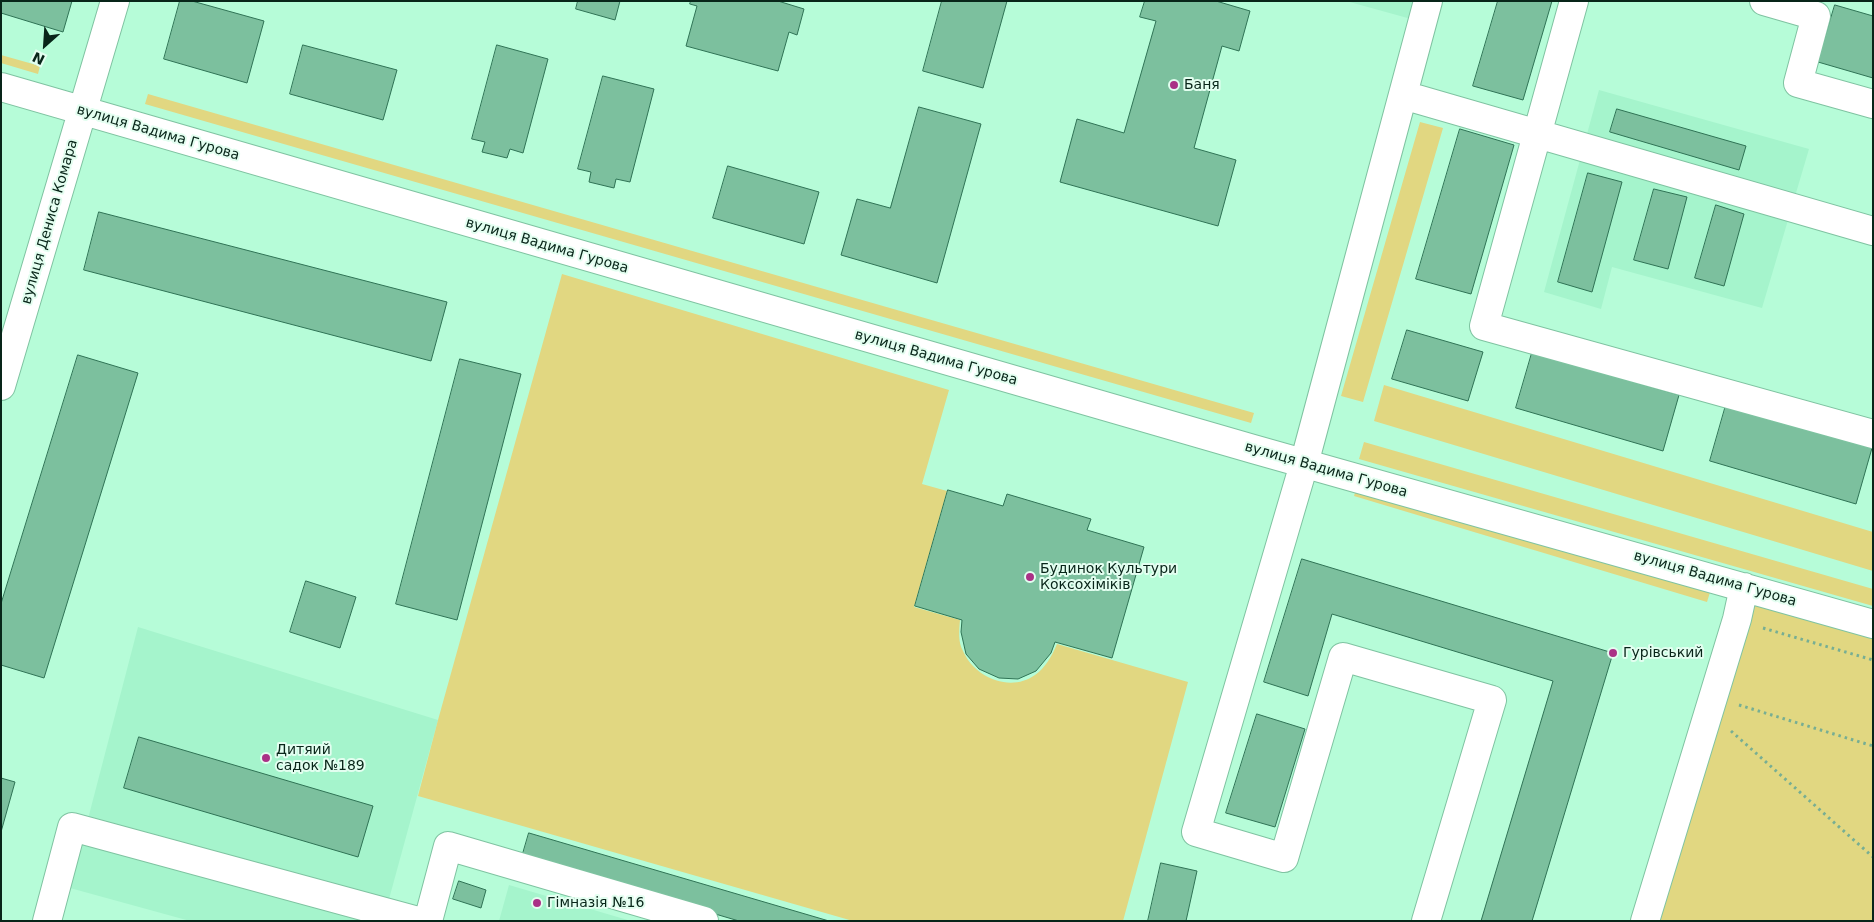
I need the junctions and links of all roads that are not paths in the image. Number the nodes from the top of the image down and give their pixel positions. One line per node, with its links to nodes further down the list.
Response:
1 (115, 1): 8 (street, вулиця Дениса Комара)
2 (1428, 1): 6 (street)
3 (1574, 1): 9 (street)
4 (1764, 1): 7 (street)
5 (1, 87): 8 (street, вулиця Вадима Гурова)
6 (1403, 95): 9 (street); 13 (street)
7 (1873, 104)
8 (82, 112): 11 (street, вулиця Дениса Комара); 13 (street, вулиця Вадима Гурова)
9 (1537, 134): 10 (street); 12 (street)
10 (1873, 231)
11 (1, 386)
12 (1873, 434)
13 (1304, 464): 14 (street, вулиця Вадима Гурова); 20 (street)
14 (1744, 587): 15 (street, вулиця Вадима Гурова); 21 (street)
15 (1873, 624)
16 (47, 921): 17 (street)
17 (418, 921)
18 (428, 921): 19 (street)
19 (704, 921)
20 (1426, 921)
21 (1645, 921)

